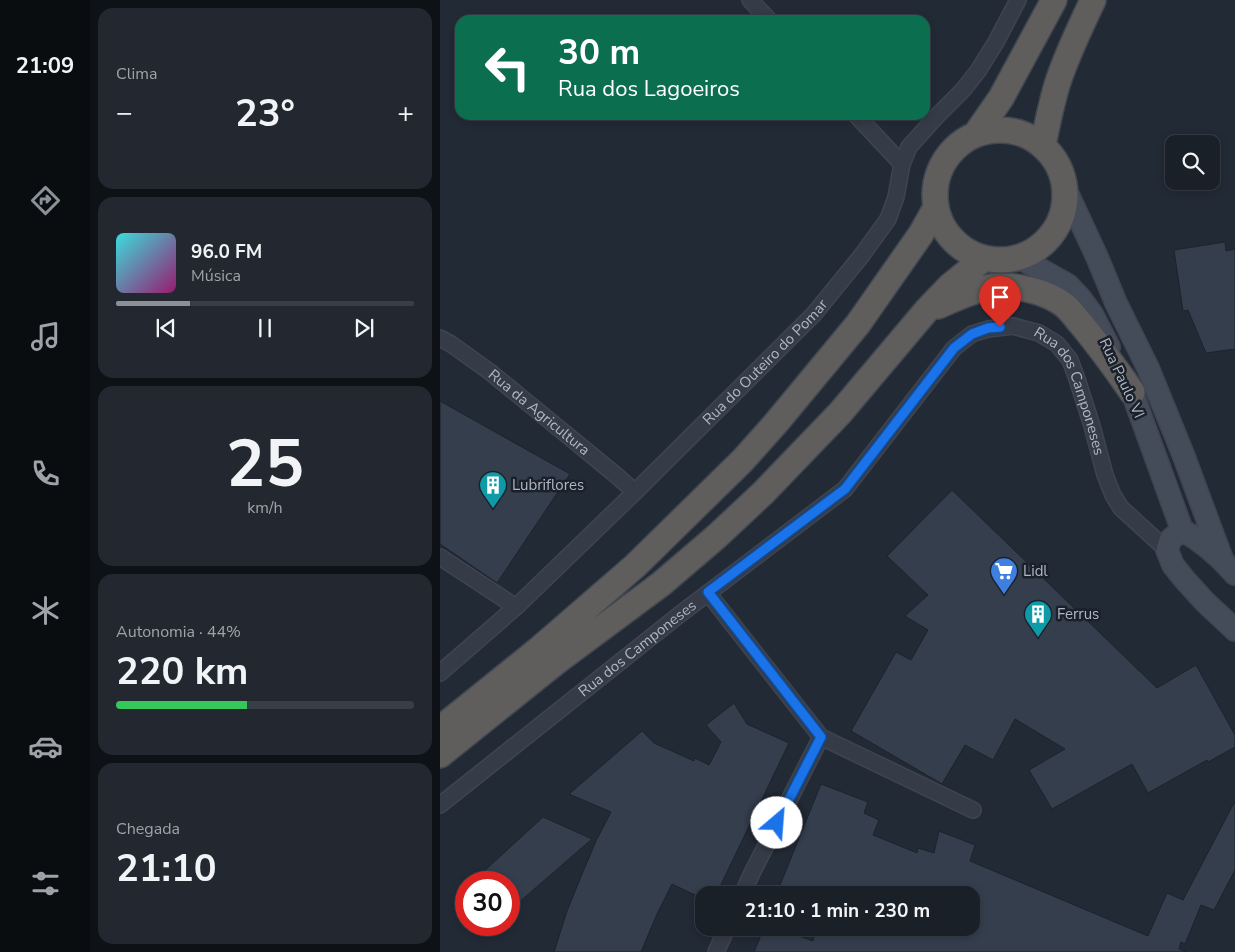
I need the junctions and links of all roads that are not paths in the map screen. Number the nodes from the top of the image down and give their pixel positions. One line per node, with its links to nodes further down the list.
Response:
1 (750, 0): 5 (street)
2 (1018, 0): 9 (street, Rua do Outeiro do Pomar)
3 (1054, 0): 7 (highway)
4 (1092, 0): 8 (highway)
5 (764, 15)
6 (861, 120): 9 (street)
7 (976, 134): 8 (highway); 11 (highway)
8 (1043, 145): 10 (highway)
9 (902, 164): 17 (street, Rua do Outeiro do Pomar)
10 (1065, 188): 12 (highway); 21 (main road)
11 (935, 208): 13 (highway); 26 (highway)
12 (1020, 258): 13 (highway); 16 (main road, Rua Paulo VI)
13 (983, 259): 14 (highway)
14 (926, 311): 16 (highway); 28 (highway)
15 (440, 338): 17 (street, Rua da Agricultura)
16 (1132, 392): 18 (main road, Rua Paulo VI)
17 (635, 492): 23 (street, Rua do Outeiro do Pomar)
18 (1182, 530): 19 (main road); 21 (main road)
19 (1166, 550): 22 (street, Rua dos Camponeses); 24 (main road)
20 (440, 557): 23 (street)
21 (1229, 567)
22 (708, 592): 27 (street); 29 (street, Rua dos Camponeses)
23 (516, 607): 25 (street, Rua do Outeiro do Pomar)
24 (1235, 630)
25 (440, 673)
26 (440, 729)
27 (821, 737): 30 (street); 31 (street)
28 (440, 755)
29 (440, 805)
30 (973, 810)
31 (746, 886)
32 (723, 936): 33 (street)
33 (716, 952)

